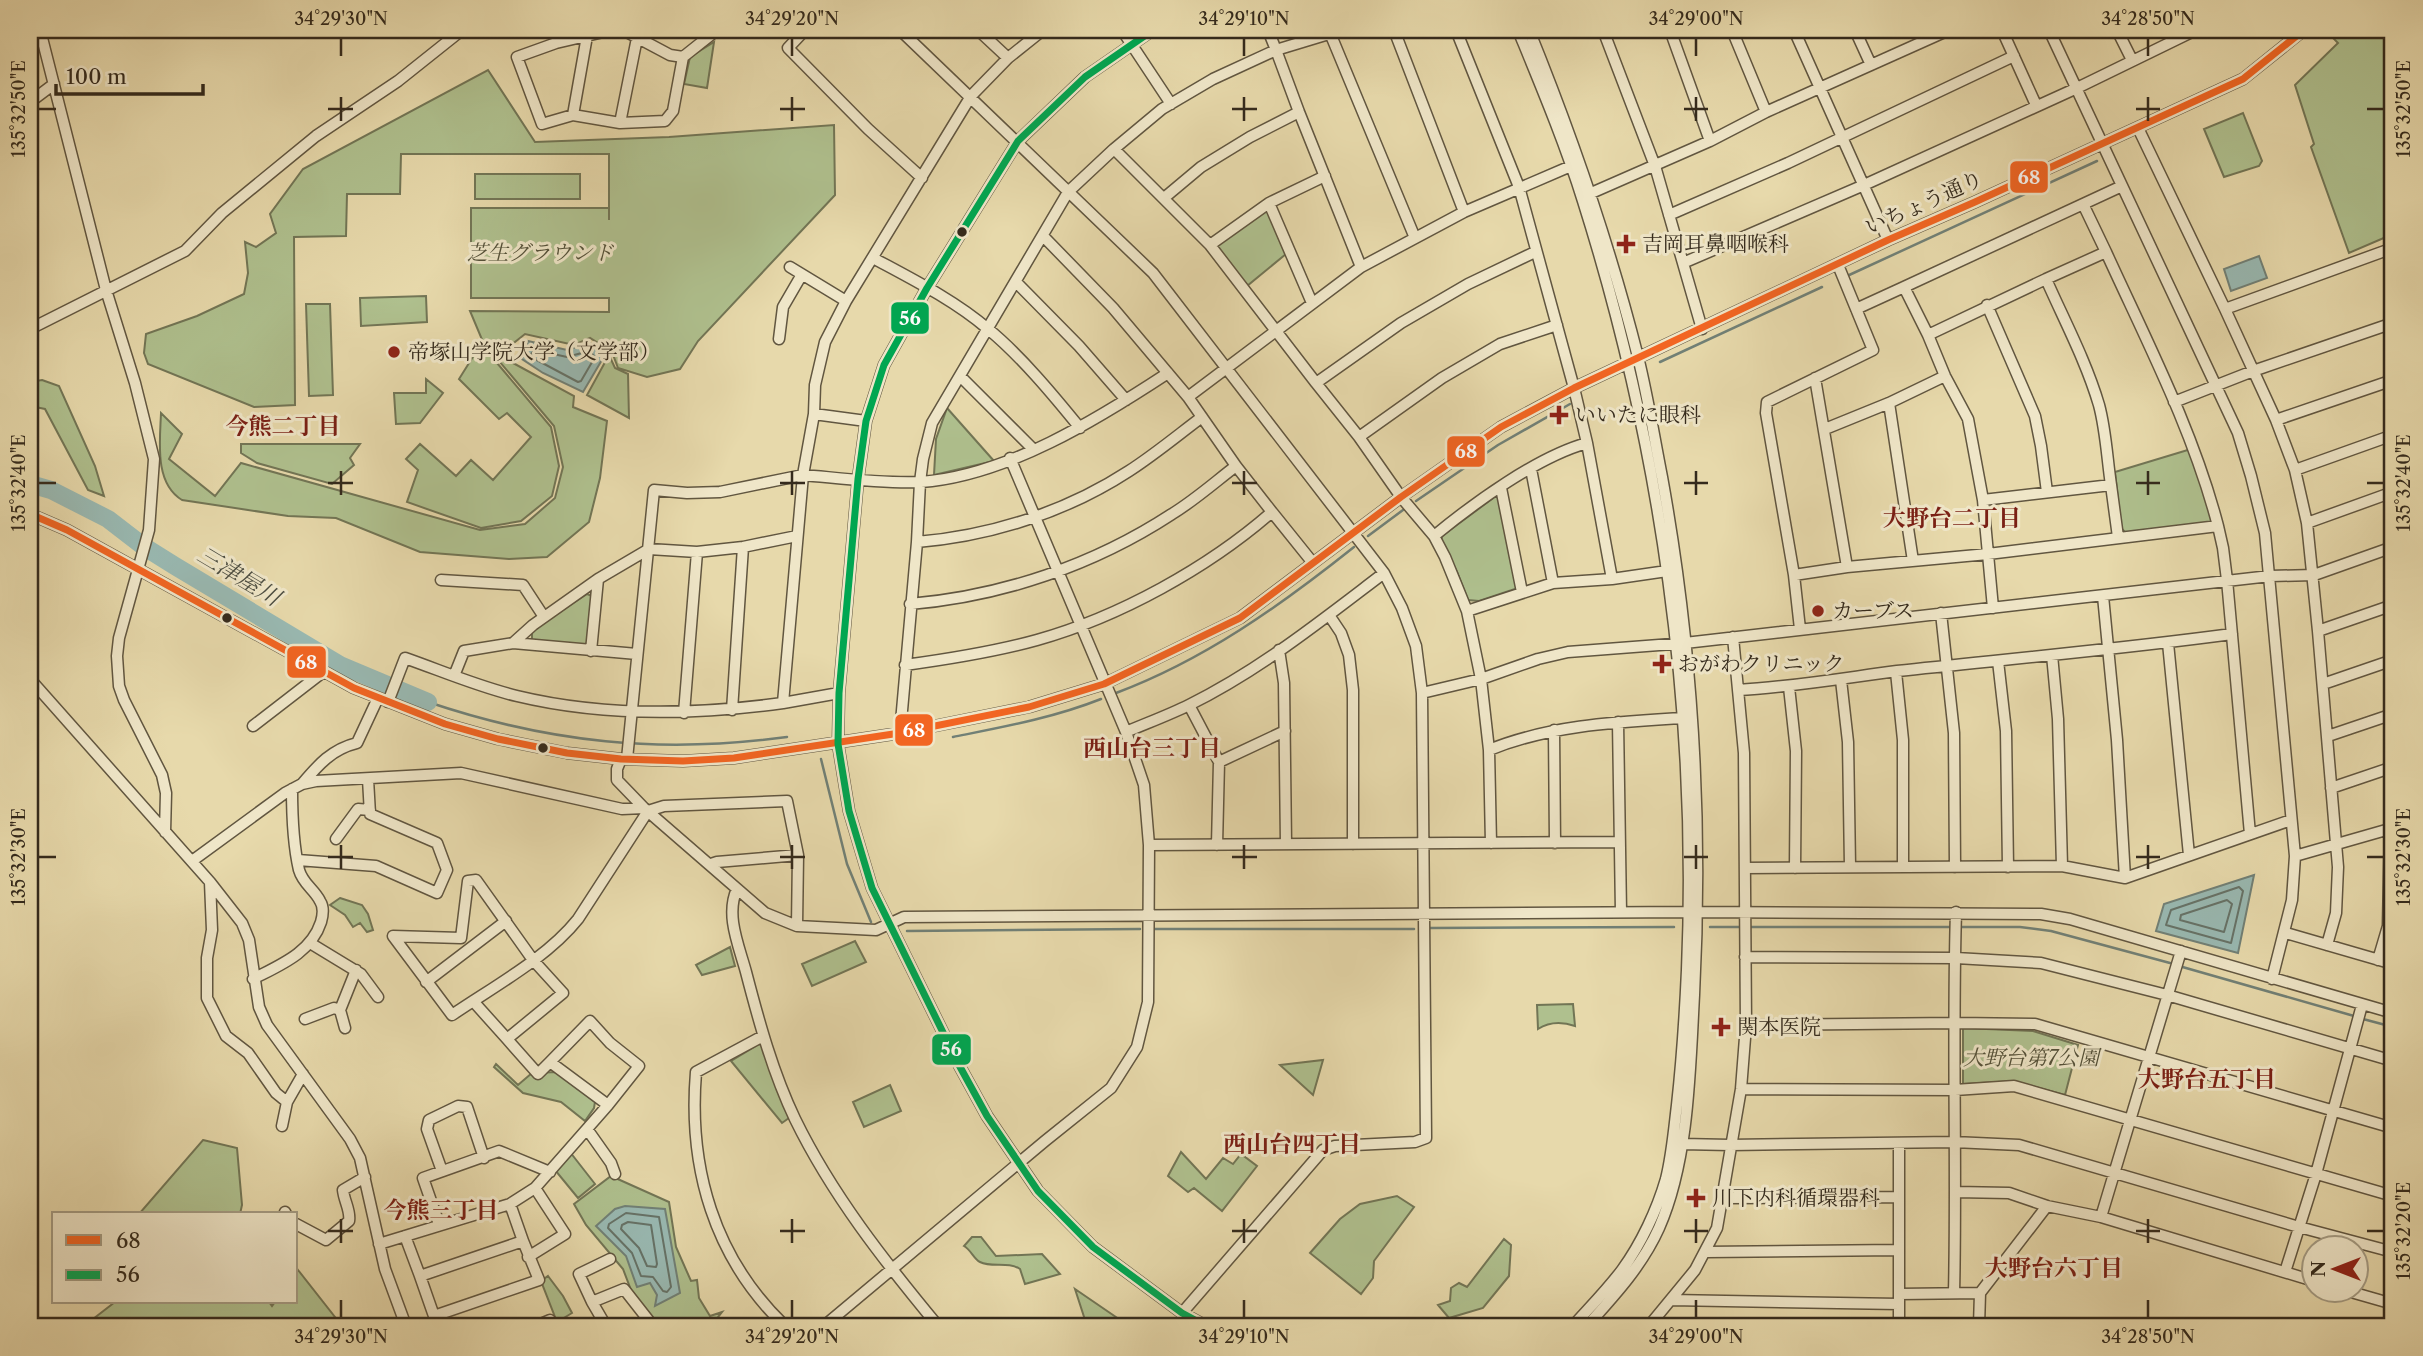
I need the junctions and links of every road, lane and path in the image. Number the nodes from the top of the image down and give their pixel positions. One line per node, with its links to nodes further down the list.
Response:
1 (41, 30): 29 (street); 40 (street)
2 (462, 30): 88 (street)
3 (718, 30): 36 (street)
4 (805, 30): 60 (street)
5 (900, 30): 43 (street)
6 (978, 30): 37 (street)
7 (1043, 30): 37 (street)
8 (1122, 30): 33 (street)
9 (1153, 30): 33 (street)
10 (1268, 30): 34 (street)
11 (1342, 30): 27 (street)
12 (1394, 30): 69 (street)
13 (1456, 30): 63 (street)
14 (1518, 30): 57 (street)
15 (1529, 30): 65 (street)
16 (1603, 30): 58 (street)
17 (1670, 30): 54 (street)
18 (1732, 30): 47 (street)
19 (1794, 30): 42 (street)
20 (1855, 30): 39 (street)
21 (1949, 30): 30 (street)
22 (2003, 30): 35 (street)
23 (2049, 30): 41 (street)
24 (2117, 30): 38 (street)
25 (2196, 30): 28 (street)
26 (2304, 30): 51 (street, いちょう通り)
27 (1331, 33): 34 (street); 72 (street)
28 (2181, 33): 38 (street)
29 (30, 34)
30 (1930, 34): 39 (street)
31 (587, 36): 32 (street); 49 (street); 49 (street)
32 (637, 38): 36 (street); 50 (street)
33 (1132, 43): 45 (street); 53 (street)
34 (1276, 50): 45 (street); 48 (street)
35 (2014, 56): 46 (street); 52 (street)
36 (683, 57): 50 (street)
37 (1008, 58): 43 (street)
38 (2132, 60): 41 (street)
39 (1871, 65): 42 (street)
40 (54, 84): 44 (street); 88 (street)
41 (2077, 88): 46 (street); 55 (street)
42 (1821, 90): 47 (street); 52 (street)
43 (971, 96): 53 (street); 60 (street)
44 (30, 102)
45 (1171, 104): 56 (street)
46 (2036, 105): 61 (street)
47 (1766, 112): 54 (street)
48 (1299, 113): 59 (street); 66 (street)
49 (573, 114): 50 (street)
50 (620, 123)
51 (2138, 128): 55 (street, いちょう通り); 93 (street)
52 (1842, 138): 61 (street); 70 (street)
53 (1018, 141): 64 (street); 87 (street)
54 (1710, 141): 58 (street)
55 (2102, 144): 62 (street); 73 (street, いちょう通り)
56 (1114, 149): 64 (street); 66 (street)
57 (1571, 166): 63 (street); 103 (street)
58 (1655, 166): 65 (street); 70 (street)
59 (1325, 176): 67 (street); 81 (street)
60 (922, 178): 78 (street)
61 (1864, 185): 73 (street); 79 (street)
62 (2122, 186): 68 (street); 112 (street)
63 (1519, 187): 69 (street); 76 (street)
64 (1068, 192): 71 (street); 104 (street)
65 (1589, 194): 102 (street)
66 (1164, 198): 74 (street)
67 (1269, 203): 74 (street); 90 (street)
68 (2083, 204): 77 (street); 86 (street)
69 (1464, 212): 72 (street)
70 (1670, 215): 79 (street)
71 (1043, 236): 85 (street); 106 (street)
72 (1415, 238): 81 (street)
73 (1888, 240): 80 (street, いちょう通り)
74 (1210, 245): 99 (street)
75 (2393, 248): 93 (street)
76 (1535, 252): 95 (street); 111 (street)
77 (2106, 252): 84 (street); 116 (street)
78 (873, 258): 87 (street); 89 (street)
79 (1683, 263): 96 (street)
80 (1838, 265): 92 (street); 96 (street, いちょう通り)
81 (1361, 267): 90 (street)
82 (790, 268): 83 (street)
83 (801, 276): 89 (street); 101 (street)
84 (2046, 279): 91 (street); 135 (street)
85 (1016, 282): 98 (street); 115 (street)
86 (1904, 287): 92 (street); 100 (street)
87 (927, 288): 98 (street); 121 (street)
88 (106, 290): 97 (street); 159 (street)
89 (846, 301): 118 (street)
90 (1312, 303): 99 (street)
91 (1987, 305): 100 (street); 137 (street)
92 (1856, 309): 109 (street)
93 (2225, 309): 105 (street)
94 (2393, 323): 105 (street)
95 (1557, 325): 113 (street); 125 (street)
96 (1702, 328): 102 (street, いちょう通り)
97 (30, 329)
98 (988, 329): 107 (street); 122 (street)
99 (1275, 331): 104 (street); 111 (street)
100 (1928, 335): 108 (street)
101 (779, 339)
102 (1638, 359): 103 (street, いちょう通り); 186 (street)
103 (1628, 364): 113 (street, いちょう通り); 160 (street)
104 (1227, 367): 114 (street); 146 (street)
105 (2253, 371): 112 (street); 120 (street)
106 (1168, 373): 114 (street); 115 (street)
107 (960, 376): 127 (street); 134 (street)
108 (1945, 376): 117 (street); 140 (street)
109 (1815, 377): 123 (street); 164 (street)
110 (2393, 380): 120 (street)
111 (1316, 383): 125 (street)
112 (2214, 386): 116 (street); 165 (street)
113 (1574, 388): 126 (street); 139 (street, いちょう通り)
114 (1188, 397): 119 (street)
115 (1126, 400): 122 (street)
116 (2174, 402): 145 (street)
117 (1889, 403): 123 (street); 156 (street)
118 (814, 414): 121 (street); 132 (street)
119 (1202, 417): 129 (street); 143 (street)
120 (2276, 420): 131 (street)
121 (866, 421): 133 (street)
122 (1080, 428): 127 (street)
123 (1825, 429): 158 (street)
124 (2393, 435): 131 (street)
125 (1359, 438): 139 (street)
126 (1587, 443): 130 (street); 167 (street)
127 (1032, 449): 128 (street)
128 (1010, 458): 134 (street); 143 (street)
129 (1236, 466): 141 (street); 161 (street)
130 (1531, 469): 136 (street); 170 (street)
131 (2295, 470): 144 (street)
132 (803, 475): 133 (street); 147 (street); 153 (street)
133 (858, 479): 134 (street); 208 (street)
134 (920, 482): 150 (street)
135 (2111, 485): 137 (street); 149 (street)
136 (1501, 488): 148 (street); 171 (street)
137 (2047, 492): 140 (street)
138 (2393, 492): 144 (street)
139 (1401, 497): 146 (street, いちょう通り); 148 (street)
140 (1983, 500): 155 (street)
141 (1272, 512): 157 (street); 180 (street)
142 (30, 514): 159 (street, いちょう通り)
143 (1035, 517): 150 (street); 161 (street)
144 (2307, 523): 163 (street)
145 (2218, 526): 149 (street); 169 (street)
146 (1354, 533): 157 (street, いちょう通り); 162 (street)
147 (797, 536): 151 (street); 210 (street)
148 (1434, 536): 176 (street)
149 (2118, 537): 155 (street)
150 (917, 542): 173 (street)
151 (743, 547): 154 (street); 212 (street)
152 (2393, 547): 163 (street)
153 (649, 549): 154 (street); 166 (street); 191 (street)
154 (697, 552): 214 (street)
155 (1988, 554): 156 (street); 175 (street)
156 (1913, 561): 158 (street)
157 (1313, 563): 203 (street, いちょう通り)
158 (1847, 567): 164 (street)
159 (138, 569): 197 (street, いちょう通り); 236 (street)
160 (1667, 571): 167 (street); 186 (street)
161 (1057, 572): 173 (street); 180 (street)
162 (1384, 573): 178 (street); 207 (street)
163 (2314, 575): 165 (street); 182 (street)
164 (1794, 576): 181 (street)
165 (2270, 576): 169 (street); 234 (street)
166 (598, 579): 179 (street); 190 (street)
167 (1612, 579): 170 (street)
168 (441, 580): 179 (street)
169 (2227, 580): 172 (street); 183 (street)
170 (1553, 583): 171 (street)
171 (1522, 592): 176 (street)
172 (2103, 596): 175 (street); 189 (street)
173 (910, 604): 195 (street)
174 (2393, 605): 182 (street)
175 (1993, 608): 177 (street)
176 (1467, 611): 200 (street)
177 (1941, 613): 181 (street); 196 (street)
178 (1329, 615): 188 (street); 243 (street)
179 (544, 617): 185 (street)
180 (1079, 625): 195 (street); 203 (street)
181 (1800, 629): 184 (street)
182 (2318, 631): 204 (street)
183 (2232, 634): 187 (street); 237 (street)
184 (1732, 638): 186 (street); 206 (street)
185 (513, 643): 190 (street); 199 (street)
186 (1681, 643): 200 (street); 216 (street); 265 (street)
187 (2168, 643): 189 (street); 249 (street)
188 (1279, 650): 211 (street); 220 (street)
189 (2108, 651): 192 (street); 261 (street)
190 (591, 652): 191 (street)
191 (637, 654): 213 (street)
192 (2052, 655): 194 (street); 256 (street)
193 (2393, 660): 204 (street)
194 (1998, 661): 196 (street); 258 (street)
195 (905, 664): 222 (street)
196 (1947, 667): 198 (street); 257 (street)
197 (323, 672): 209 (street, いちょう通り); 218 (street)
198 (1896, 672): 202 (street); 255 (street)
199 (454, 676): 209 (street); 213 (street)
200 (1481, 678): 207 (street); 225 (street)
201 (30, 679): 236 (street)
202 (1841, 680): 205 (street); 254 (street)
203 (1104, 684): 221 (street); 222 (street, いちょう通り)
204 (2323, 684): 223 (street)
205 (1789, 687): 206 (street); 260 (street)
206 (1738, 690): 259 (street)
207 (1422, 692): 244 (street)
208 (839, 693): 210 (street); 224 (street)
209 (385, 698): 226 (street, いちょう通り); 230 (street)
210 (783, 703): 212 (street)
211 (1189, 705): 221 (street); 227 (street)
212 (732, 710): 214 (street)
213 (631, 711): 214 (street); 226 (street)
214 (684, 713)
215 (2393, 714): 223 (street)
216 (1683, 718): 217 (street); 265 (street)
217 (1618, 722): 219 (street); 239 (street)
218 (253, 726)
219 (1554, 730): 225 (street); 241 (street)
220 (1285, 731): 227 (street); 242 (street)
221 (1126, 732): 245 (street)
222 (900, 733): 224 (street, いちょう通り)
223 (2328, 736): 231 (street)
224 (838, 744): 226 (street, いちょう通り); 271 (street)
225 (1489, 750): 240 (street)
226 (626, 751): 232 (street)
227 (1219, 762): 246 (street)
228 (2393, 767): 231 (street)
229 (368, 779): 230 (street); 232 (street); 233 (street)
230 (297, 787): 251 (street); 252 (street)
231 (2331, 788): 247 (street)
232 (646, 809): 248 (street); 253 (street); 281 (street)
233 (370, 810): 238 (street); 251 (street)
234 (2291, 820): 237 (street); 250 (street)
235 (2392, 828): 247 (street); 282 (street)
236 (165, 832): 252 (street)
237 (2250, 834): 249 (street)
238 (336, 839)
239 (1619, 842): 241 (street); 264 (street)
240 (1491, 843): 241 (street); 244 (street)
241 (1555, 843)
242 (1286, 844): 243 (street); 246 (street)
243 (1353, 844): 244 (street)
244 (1423, 844): 267 (street)
245 (1149, 845): 246 (street); 266 (street)
246 (1217, 845)
247 (2335, 845): 250 (street); 276 (street)
248 (798, 855): 253 (street); 272 (street)
249 (2189, 855): 261 (street)
250 (2295, 856): 273 (street)
251 (298, 860): 275 (street)
252 (192, 861): 262 (street)
253 (711, 864): 263 (street)
254 (1850, 866): 255 (street); 260 (street)
255 (1903, 866): 257 (street)
256 (2062, 866): 258 (street); 261 (street)
257 (1955, 867): 258 (street)
258 (2008, 867)
259 (1745, 868): 260 (street); 270 (street)
260 (1795, 868)
261 (2125, 878)
262 (210, 882): 285 (street); 307 (street)
263 (737, 889): 272 (street); 298 (street)
264 (1621, 912): 265 (street); 267 (street)
265 (1694, 912): 270 (street); 315 (street); 366 (street)
266 (1149, 914): 267 (street); 271 (street); 319 (street)
267 (1423, 914): 356 (street)
268 (506, 921): 274 (street); 277 (street); 281 (street)
269 (1955, 921): 270 (street); 278 (street); 280 (street)
270 (1743, 923): 279 (street)
271 (889, 924): 272 (street); 319 (street)
272 (797, 926)
273 (2286, 933): 276 (street); 286 (street)
274 (461, 938): 277 (street); 287 (street)
275 (310, 943): 284 (street); 285 (street)
276 (2328, 945): 282 (street)
277 (469, 948): 287 (street)
278 (2181, 951): 286 (street); 288 (street)
279 (1745, 957): 280 (street); 296 (street)
280 (1956, 958): 288 (street); 295 (street)
281 (533, 960): 290 (street); 299 (street)
282 (2378, 960): 283 (street)
283 (2393, 964)
284 (356, 970): 289 (street); 292 (street)
285 (253, 979): 304 (street)
286 (2272, 979): 291 (street)
287 (426, 982): 290 (street)
288 (2167, 995): 300 (street); 301 (street)
289 (378, 997)
290 (473, 1001): 299 (street)
291 (2362, 1005): 293 (street); 300 (street)
292 (340, 1010): 294 (street); 297 (street)
293 (2393, 1013)
294 (305, 1019)
295 (1956, 1023): 296 (street); 301 (street); 306 (street)
296 (1745, 1025): 305 (street)
297 (345, 1028)
298 (763, 1035): 345 (street); 362 (street)
299 (507, 1039): 303 (street)
300 (2351, 1048): 302 (street); 309 (street)
301 (2148, 1058): 309 (street); 310 (street)
302 (2393, 1061)
303 (550, 1062): 308 (street); 308 (street)
304 (303, 1074): 307 (street); 325 (street)
305 (1741, 1089): 306 (street); 317 (street)
306 (1955, 1090): 310 (street); 314 (street)
307 (287, 1102): 311 (street)
308 (608, 1105): 313 (street)
309 (2333, 1111): 312 (street); 324 (street)
310 (2130, 1118): 322 (street); 324 (street)
311 (282, 1126)
312 (2393, 1128)
313 (587, 1129): 321 (street); 323 (street)
314 (1954, 1142): 316 (street); 322 (street); 327 (street)
315 (1682, 1144): 317 (street); 367 (street)
316 (1899, 1144): 317 (street); 329 (street)
317 (1730, 1145): 330 (street)
318 (484, 1158): 320 (street); 320 (street); 321 (street)
319 (1020, 1164): 345 (street); 356 (street)
320 (442, 1171): 334 (street)
321 (550, 1172): 326 (street)
322 (2115, 1173): 333 (street); 336 (street)
323 (615, 1174)
324 (2316, 1174): 328 (street); 336 (street)
325 (365, 1177): 335 (street); 339 (street)
326 (535, 1188): 331 (street); 343 (street)
327 (1956, 1192): 332 (street); 349 (street)
328 (2393, 1196)
329 (1898, 1197): 330 (street); 340 (street)
330 (1724, 1198): 342 (street)
331 (510, 1204): 334 (street); 338 (street)
332 (2047, 1206): 333 (street); 350 (street)
333 (2101, 1217): 346 (street)
334 (439, 1224): 337 (street)
335 (298, 1225)
336 (2299, 1227): 341 (street); 346 (street)
337 (405, 1236): 339 (street); 347 (street)
338 (523, 1241): 343 (street); 347 (street)
339 (379, 1244): 357 (street)
340 (1898, 1251): 342 (street); 352 (street)
341 (2393, 1251)
342 (1706, 1252): 353 (street)
343 (528, 1257): 347 (street)
344 (610, 1259): 354 (street)
345 (891, 1270): 363 (street); 364 (street)
346 (2284, 1272): 348 (street)
347 (421, 1276)
348 (2300, 1277)
349 (1954, 1293): 350 (street); 352 (street)
350 (1980, 1293): 370 (street)
351 (2370, 1297): 355 (street)
352 (1899, 1299): 353 (street); 369 (street)
353 (1671, 1300): 368 (street)
354 (592, 1303): 360 (street); 361 (street)
355 (2393, 1304)
356 (1182, 1313): 365 (street)
357 (406, 1326)
358 (536, 1326): 359 (street)
359 (553, 1326)
360 (606, 1326)
361 (653, 1326)
362 (785, 1326)
363 (824, 1326)
364 (938, 1326)
365 (1206, 1326)
366 (1573, 1326)
367 (1587, 1326)
368 (1649, 1326)
369 (1899, 1326)
370 (1979, 1326)

